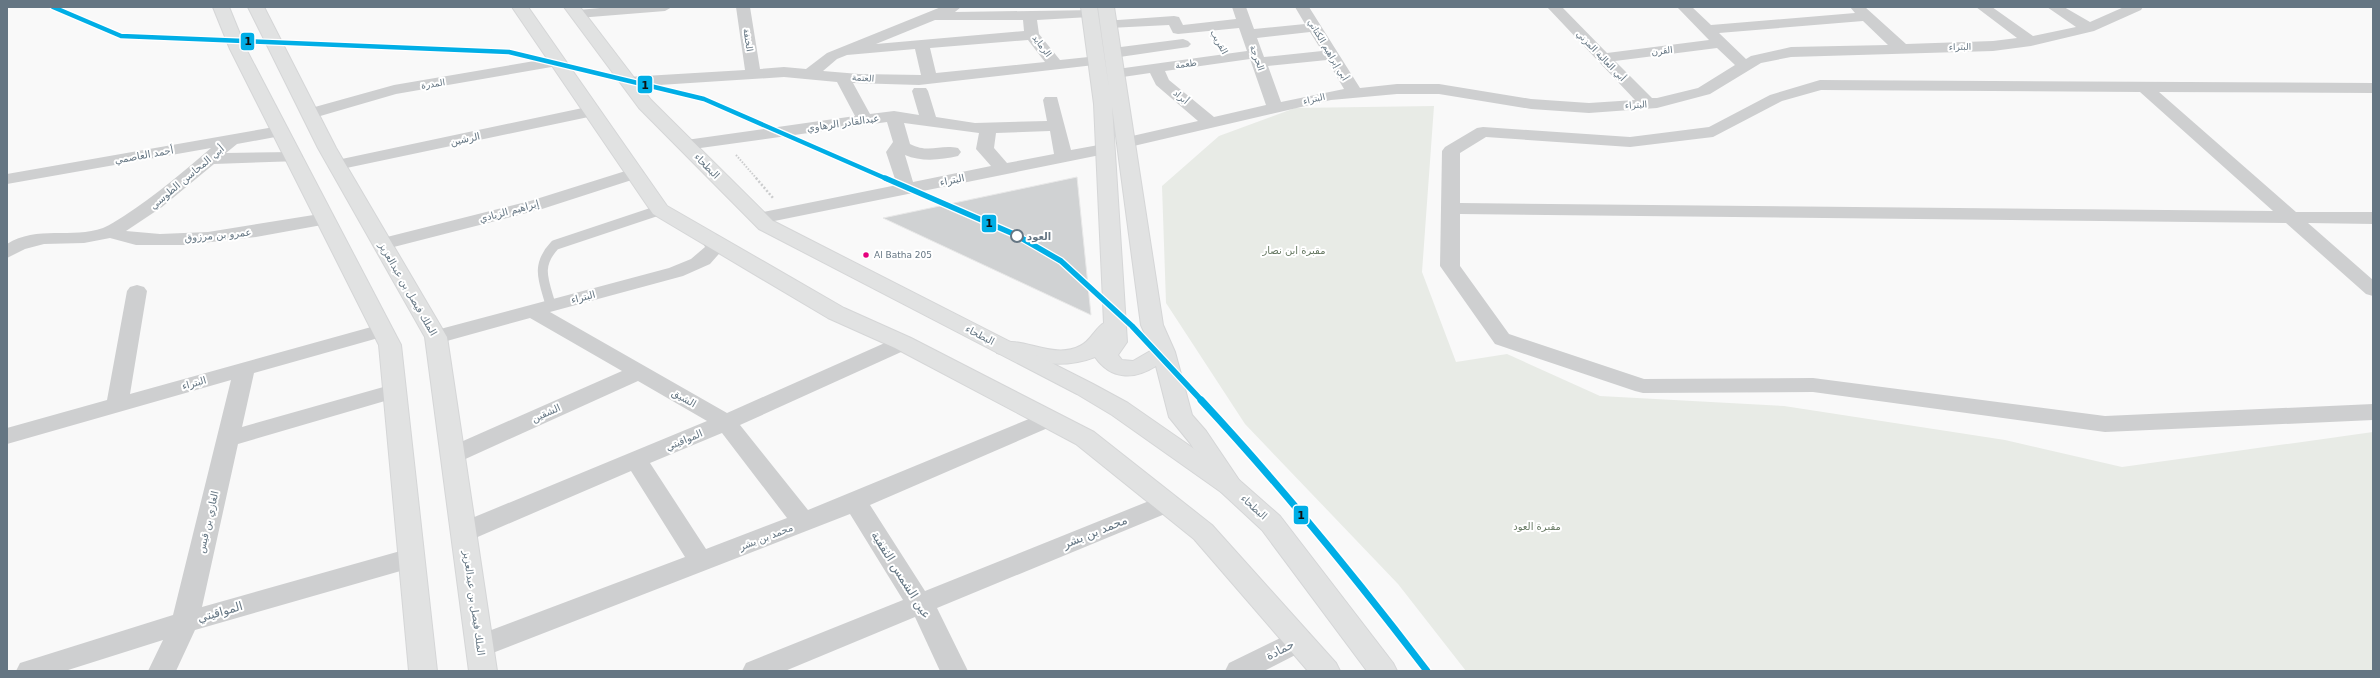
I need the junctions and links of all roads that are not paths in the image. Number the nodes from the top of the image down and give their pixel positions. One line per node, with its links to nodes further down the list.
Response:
1 (221, 7): 62 (street)
2 (256, 7): 55 (street, الملك فيصل بن عبدالعزيز)
3 (520, 7): 38 (street)
4 (665, 7): 14 (street)
5 (743, 7): 42 (street, الخنفة)
6 (954, 7): 18 (street)
7 (1239, 7): 21 (street, الحرجة)
8 (1302, 7): 20 (street, أبي إبراهيم الكتاني)
9 (1684, 7): 23 (street)
10 (1983, 7): 27 (street)
11 (2054, 7): 22 (street)
12 (1560, 8): 36 (street, أبي العالية المزني)
13 (2125, 9): 22 (street, البتراء)
14 (575, 11): 46 (street, البطحاء)
15 (1033, 11): 17 (street); 19 (street); 24 (street, الرمايد)
16 (1861, 12): 23 (street); 31 (street)
17 (1098, 13): 25 (street); 34 (street)
18 (925, 14): 19 (street); 32 (street)
19 (968, 17): 26 (street)
20 (1314, 27): 21 (street); 33 (street, أبي إبراهيم الكتاني)
21 (1247, 28): 28 (street); 35 (street, الحرجة)
22 (2089, 28): 27 (street, البتراء)
23 (1708, 30): 29 (street)
24 (1032, 34): 26 (street); 39 (street, الرمايد)
25 (1181, 37): 28 (street, العتمة); 34 (street, العتمة); 37 (street)
26 (965, 41): 30 (street)
27 (2031, 41): 31 (street, البتراء)
28 (1219, 42): 35 (street, طعمة); 37 (street, طعمة)
29 (1722, 43): 36 (street, القرن); 40 (street)
30 (921, 44): 32 (street); 47 (street)
31 (1901, 48): 40 (street, البتراء)
32 (843, 51): 43 (street)
33 (1332, 56): 35 (street, طعمة); 50 (street, أبي إبراهيم الكتاني)
34 (1105, 57): 39 (street, العتمة); 44 (street); 67 (street)
35 (1257, 58): 53 (street, الحرجة)
36 (1603, 58): 52 (street, أبي العالية المزني)
37 (1204, 61): 41 (street, طعمة)
38 (558, 62): 54 (street); 55 (street, المدرة)
39 (1056, 66): 47 (street, العتمة)
40 (1744, 66): 52 (street, البتراء)
41 (1156, 68): 44 (street, طعمة); 59 (street, أبراد)
42 (753, 73): 43 (street, العتمة); 46 (street, العتمة)
43 (811, 73): 45 (street, العتمة)
44 (1116, 73): 64 (street)
45 (842, 76): 47 (street, العتمة); 57 (street)
46 (628, 82): 65 (street, البطحاء)
47 (925, 85): 58 (street)
48 (2143, 86): 49 (street); 77 (street); 80 (street)
49 (2373, 88)
50 (1354, 93): 52 (street, البتراء); 53 (street, البتراء)
51 (1051, 100): 60 (street)
52 (1648, 104)
53 (1275, 108): 59 (street, البتراء)
54 (592, 111): 72 (street, الرشين); 74 (street)
55 (310, 114): 72 (street, الملك فيصل بن عبدالعزيز)
56 (894, 116): 57 (street, عبدالقادر الرهاوي); 58 (street, عبدالقادر الرهاوي); 66 (street)
57 (865, 120): 65 (street, عبدالقادر الرهاوي)
58 (929, 122): 61 (street, عبدالقادر الرهاوي)
59 (1211, 123): 64 (street, البتراء)
60 (1056, 126): 61 (street, عبدالقادر الرهاوي); 70 (street)
61 (988, 128): 73 (street)
62 (280, 131): 63 (street, أحمد العاصمي); 69 (street)
63 (231, 139): 71 (street, أبي المحاسن الطوسي); 75 (street, أحمد العاصمي)
64 (1125, 143): 95 (street)
65 (686, 145): 79 (street, البطحاء)
66 (900, 146): 68 (street); 76 (street)
67 (1104, 149): 70 (street, البتراء); 90 (street)
68 (952, 152)
69 (294, 157): 71 (street); 82 (street)
70 (1064, 158): 73 (street, البتراء)
71 (209, 159): 83 (street, أبي المحاسن الطوسي)
72 (337, 165): 85 (street, الملك فيصل بن عبدالعزيز)
73 (1003, 170): 76 (street, البتراء)
74 (635, 173): 78 (street); 85 (street, إبراهيم الزيادي)
75 (7, 179)
76 (907, 190): 79 (street, البتراء)
77 (1451, 208): 80 (street); 100 (street)
78 (660, 210): 84 (street); 89 (lane)
79 (760, 218): 94 (street, البطحاء)
80 (2290, 218): 81 (street); 87 (street)
81 (2373, 218)
82 (326, 219): 83 (street, عمرو بن مرزوق); 91 (street)
83 (110, 232): 86 (street, أبي المحاسن الطوسي)
84 (711, 239): 89 (street, البتراء); 93 (street)
85 (382, 244): 92 (street, الملك فيصل بن عبدالعزيز)
86 (7, 252)
87 (2373, 290)
88 (137, 291): 99 (street)
89 (542, 308): 92 (street, البتراء); 97 (street, الشيق)
90 (1114, 320): 94 (street); 95 (street)
91 (382, 330): 96 (street, البتراء); 98 (street)
92 (436, 337): 105 (street, الملك فيصل بن عبدالعزيز)
93 (903, 343): 101 (street); 102 (street, المواقيتي)
94 (1005, 348): 107 (street, البطحاء)
95 (1164, 352): 107 (street)
96 (244, 369): 99 (street, البتراء); 104 (street, الغازي بن قيس)
97 (639, 372): 102 (street, الشيق); 105 (street, الشقين)
98 (394, 391): 104 (street); 112 (street)
99 (117, 405): 103 (street, البتراء)
100 (2373, 412)
101 (1049, 419): 108 (street, محمد بن بشر); 109 (street)
102 (726, 422): 106 (street, المواقيتي); 110 (street, الشيق)
103 (7, 436)
104 (228, 439): 115 (street, الغازي بن قيس)
105 (453, 455): 111 (street, الملك فيصل بن عبدالعزيز)
106 (636, 460): 111 (street, المواقيتي); 113 (street)
107 (1230, 486): 126 (street, البطحاء)
108 (855, 502): 110 (street, محمد بن بشر); 114 (street, عين الشمس الثقفية)
109 (1168, 503): 114 (street, محمد بن بشر); 116 (street)
110 (803, 522): 113 (street, محمد بن بشر)
111 (464, 532): 117 (street, الملك فيصل بن عبدالعزيز)
112 (411, 558): 115 (street, المواقيتي); 120 (street)
113 (701, 562): 117 (street, محمد بن بشر)
114 (921, 603): 122 (street, محمد بن بشر); 123 (street, عين الشمس الثقفية)
115 (185, 622): 118 (street, المواقيتي); 119 (street, الغازي بن قيس)
116 (1299, 640): 124 (street, حمادة); 125 (street)
117 (480, 646): 121 (street, الملك فيصل بن عبدالعزيز)
118 (30, 671)
119 (162, 671)
120 (423, 671)
121 (483, 671)
122 (756, 671)
123 (954, 671)
124 (1239, 671)
125 (1326, 671)
126 (1383, 671)

